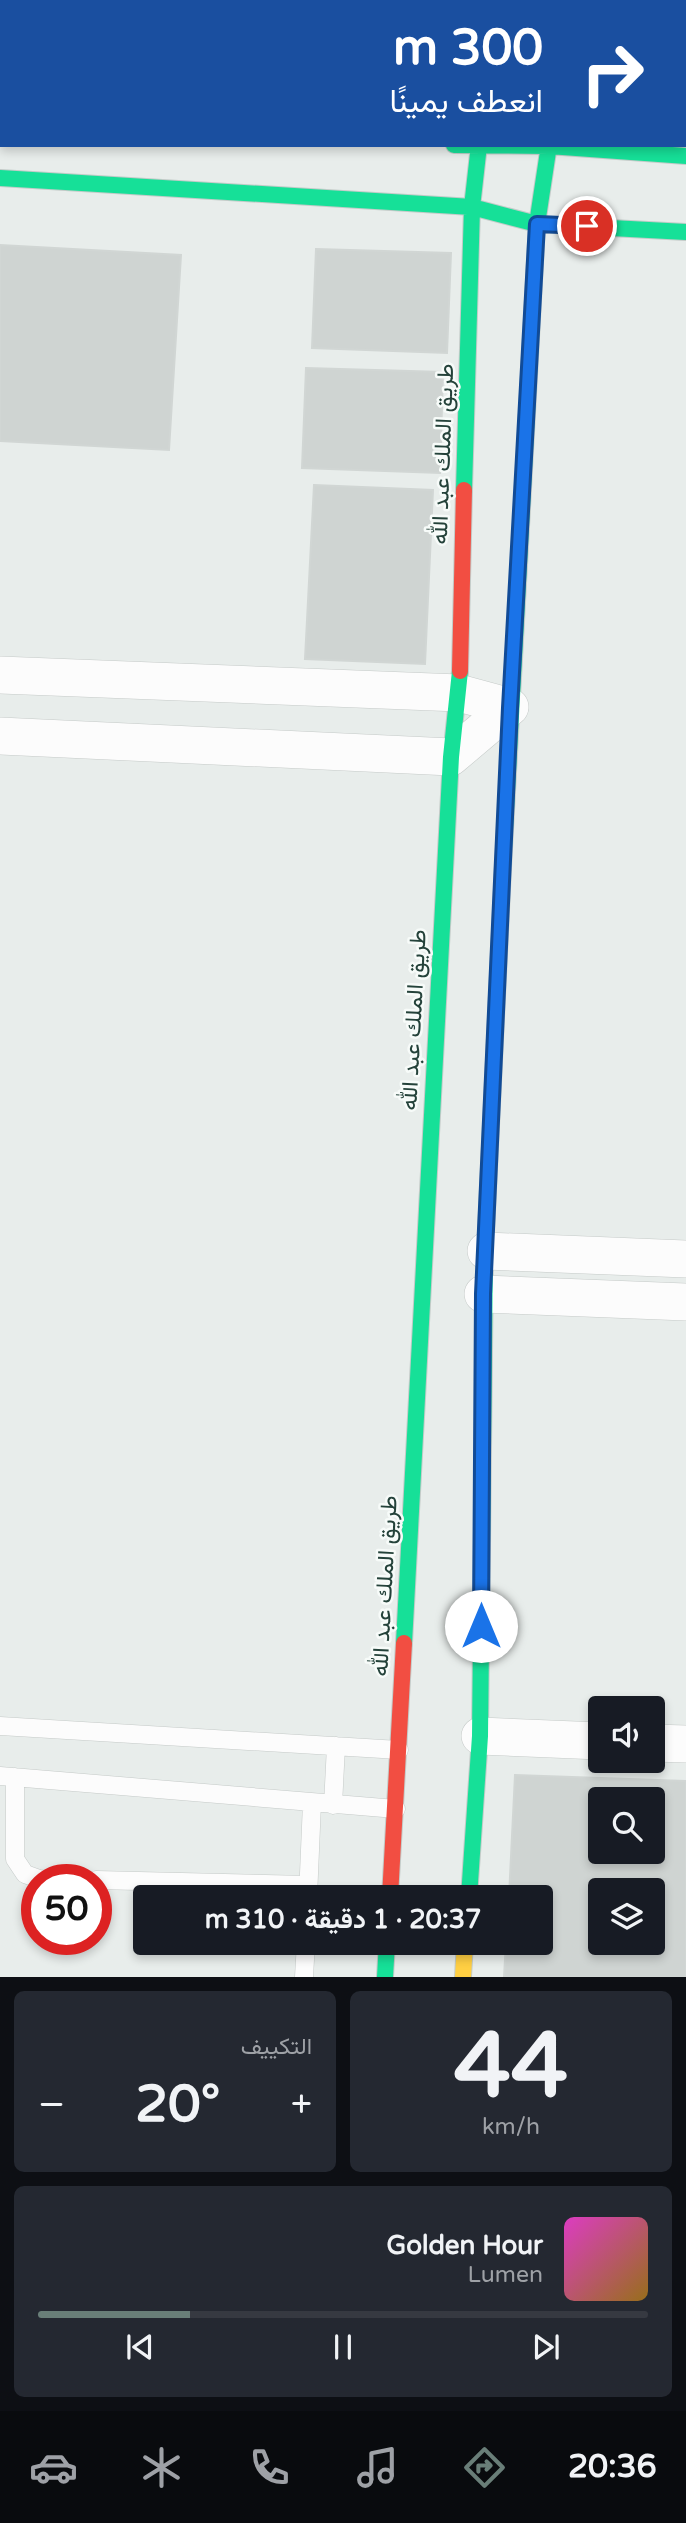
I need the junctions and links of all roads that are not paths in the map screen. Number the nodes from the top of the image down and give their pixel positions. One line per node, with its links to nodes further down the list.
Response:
1 (479, 147): 6 (main road, طريق الملك عبد الله)
2 (549, 147): 7 (main road)
3 (563, 147): 4 (main road)
4 (686, 156)
5 (0, 178): 6 (main road)
6 (472, 207): 7 (main road); 10 (main road, طريق الملك عبد الله)
7 (537, 224): 8 (main road); 11 (main road)
8 (686, 232)
9 (0, 675): 10 (street)
10 (459, 694): 11 (street); 13 (main road, طريق الملك عبد الله)
11 (510, 708): 13 (street); 14 (main road)
12 (0, 736): 13 (street)
13 (451, 757): 24 (main road, طريق الملك عبد الله)
14 (486, 1251): 15 (street); 16 (main road)
15 (686, 1259)
16 (483, 1294): 17 (street); 19 (main road)
17 (686, 1303)
18 (0, 1726): 23 (lane)
19 (480, 1736): 20 (street); 34 (main road)
20 (588, 1740)
21 (665, 1743): 22 (street)
22 (686, 1744)
23 (336, 1746): 24 (lane); 27 (lane)
24 (399, 1750): 28 (main road, طريق الملك عبد الله)
25 (7, 1777): 26 (lane); 29 (lane)
26 (312, 1803): 27 (lane); 32 (lane)
27 (333, 1805): 28 (lane)
28 (396, 1809): 33 (main road, طريق الملك عبد الله)
29 (21, 1868)
30 (112, 1881): 31 (lane)
31 (192, 1885)
32 (308, 1885)
33 (391, 1885)
34 (470, 1885)
35 (305, 1955): 38 (lane)
36 (386, 1955): 39 (main road)
37 (464, 1955): 40 (main road)
38 (304, 1977)
39 (385, 1977)
40 (463, 1977)

